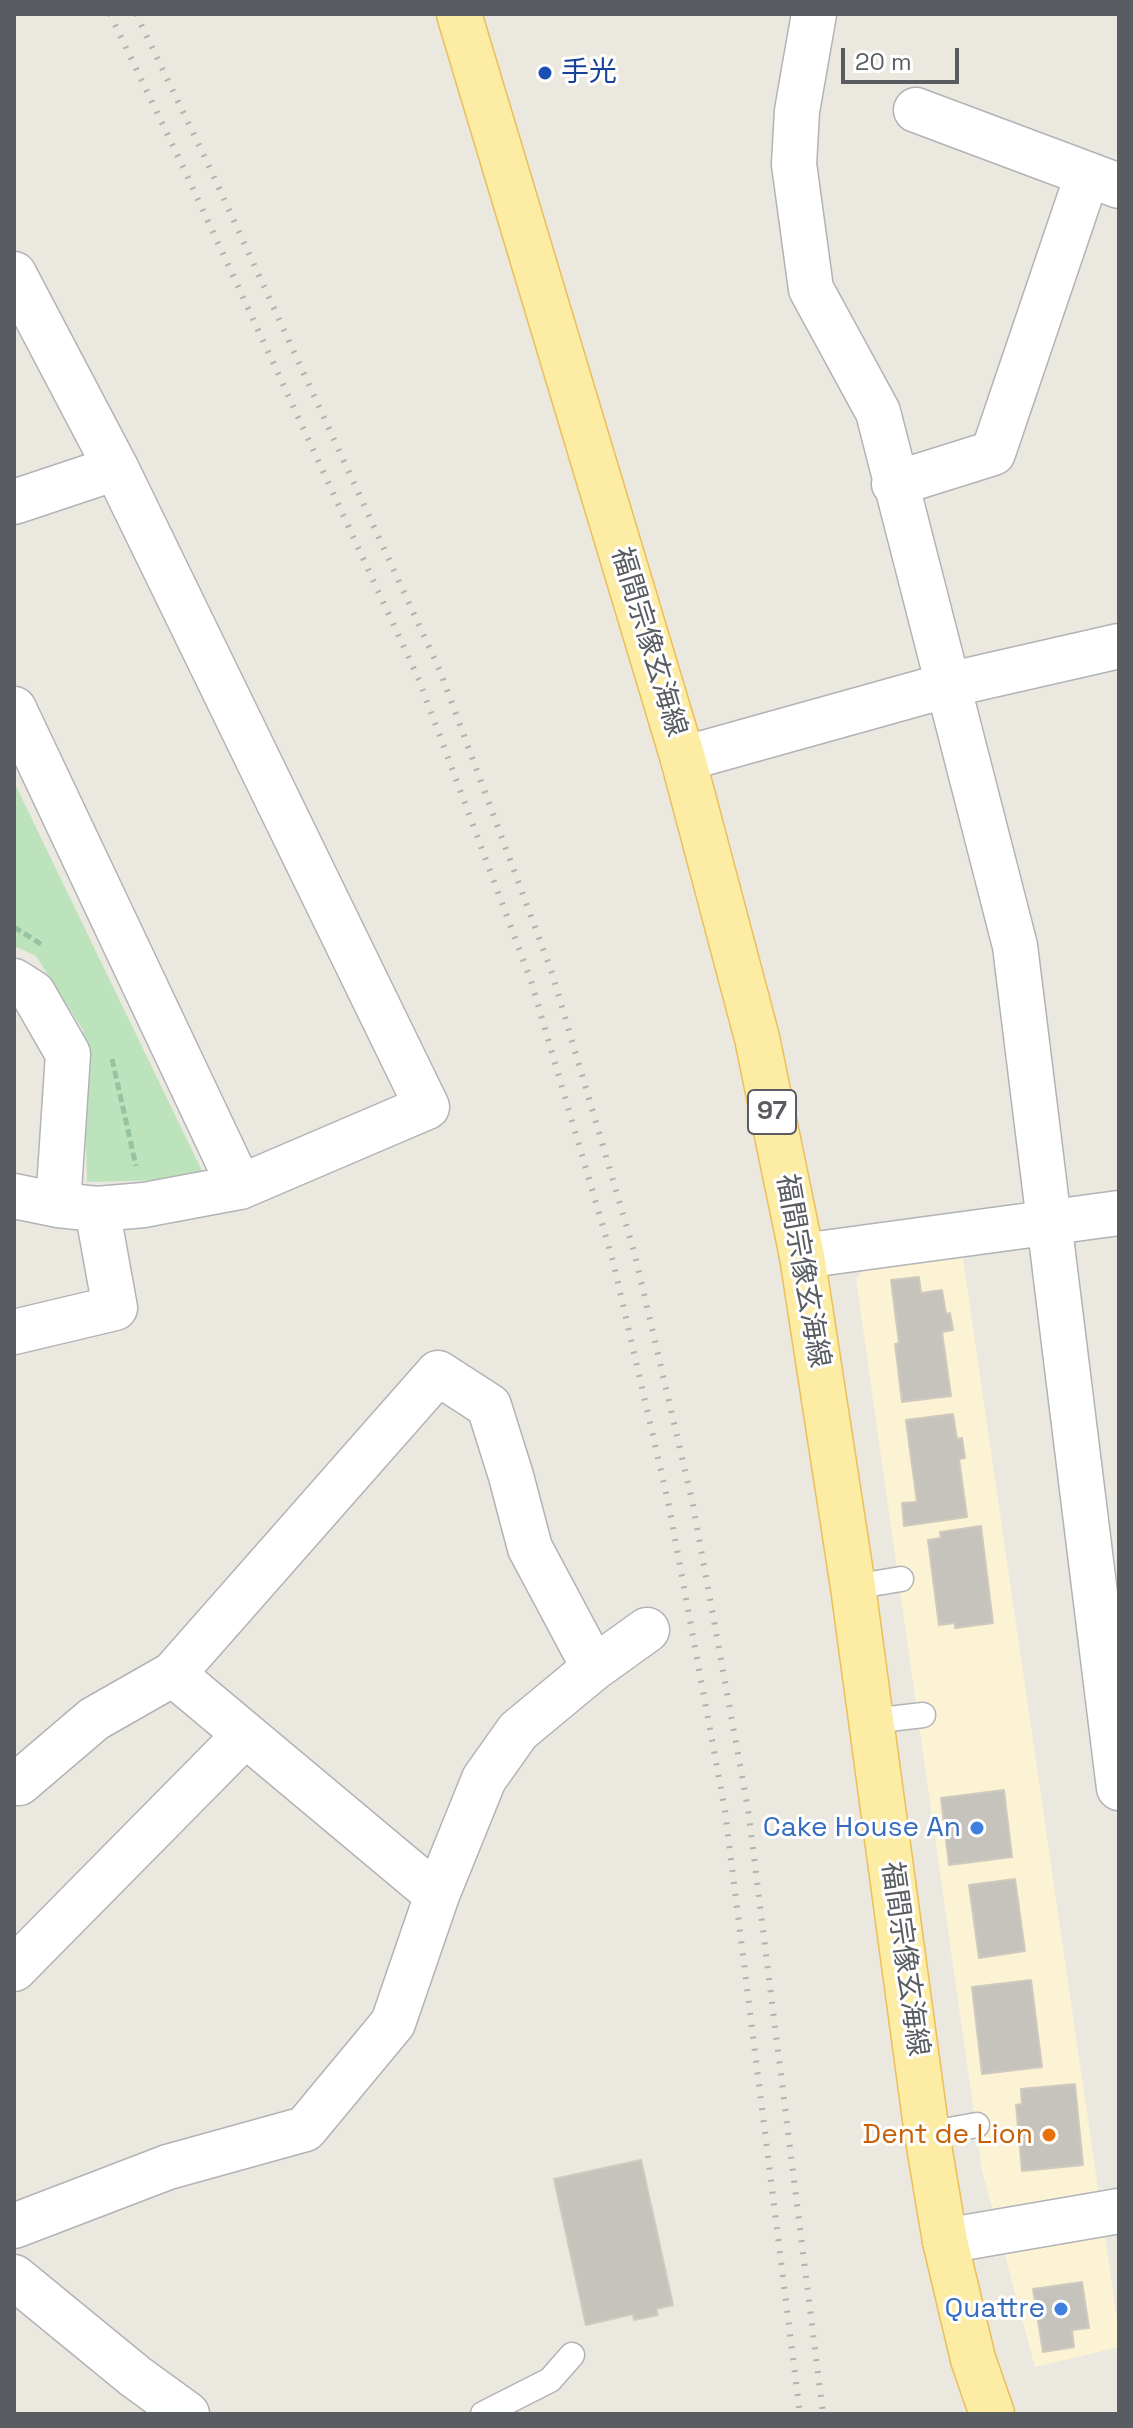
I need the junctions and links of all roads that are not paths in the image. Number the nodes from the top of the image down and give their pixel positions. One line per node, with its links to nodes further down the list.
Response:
1 (459, 14): 12 (main road, 福間宗像玄海線 / 97)
2 (814, 14): 7 (street)
3 (916, 110): 4 (street)
4 (1103, 181): 7 (street)
5 (14, 274): 6 (street)
6 (116, 468): 8 (street); 14 (street)
7 (894, 484): 10 (street)
8 (14, 502)
9 (1119, 646): 10 (street)
10 (948, 685): 12 (street); 18 (street)
11 (14, 709): 14 (street)
12 (683, 759): 19 (main road, 福間宗像玄海線 / 97)
13 (14, 981): 16 (street)
14 (240, 1187): 16 (street)
15 (14, 1196): 16 (street)
16 (78, 1207): 20 (street)
17 (1119, 1213): 18 (street)
18 (1050, 1224): 19 (street); 30 (street)
19 (802, 1256): 22 (main road, 福間宗像玄海線 / 97)
20 (14, 1332)
21 (901, 1579): 22 (lane)
22 (853, 1587): 27 (main road, 福間宗像玄海線 / 97)
23 (647, 1630): 24 (street)
24 (594, 1668): 25 (street); 31 (street)
25 (173, 1674): 28 (street); 29 (street)
26 (923, 1715): 27 (lane)
27 (872, 1721): 34 (main road, 福間宗像玄海線 / 97)
28 (245, 1735): 31 (street); 32 (street)
29 (19, 1783)
30 (1119, 1788)
31 (437, 1895): 36 (street)
32 (14, 1969)
33 (977, 2125): 34 (lane)
34 (927, 2134): 37 (main road, 福間宗像玄海線 / 97)
35 (1119, 2211): 37 (street)
36 (14, 2226)
37 (945, 2241): 42 (main road, 福間宗像玄海線 / 97)
38 (14, 2277): 40 (street)
39 (572, 2355): 41 (lane)
40 (187, 2414)
41 (483, 2414)
42 (992, 2414)

